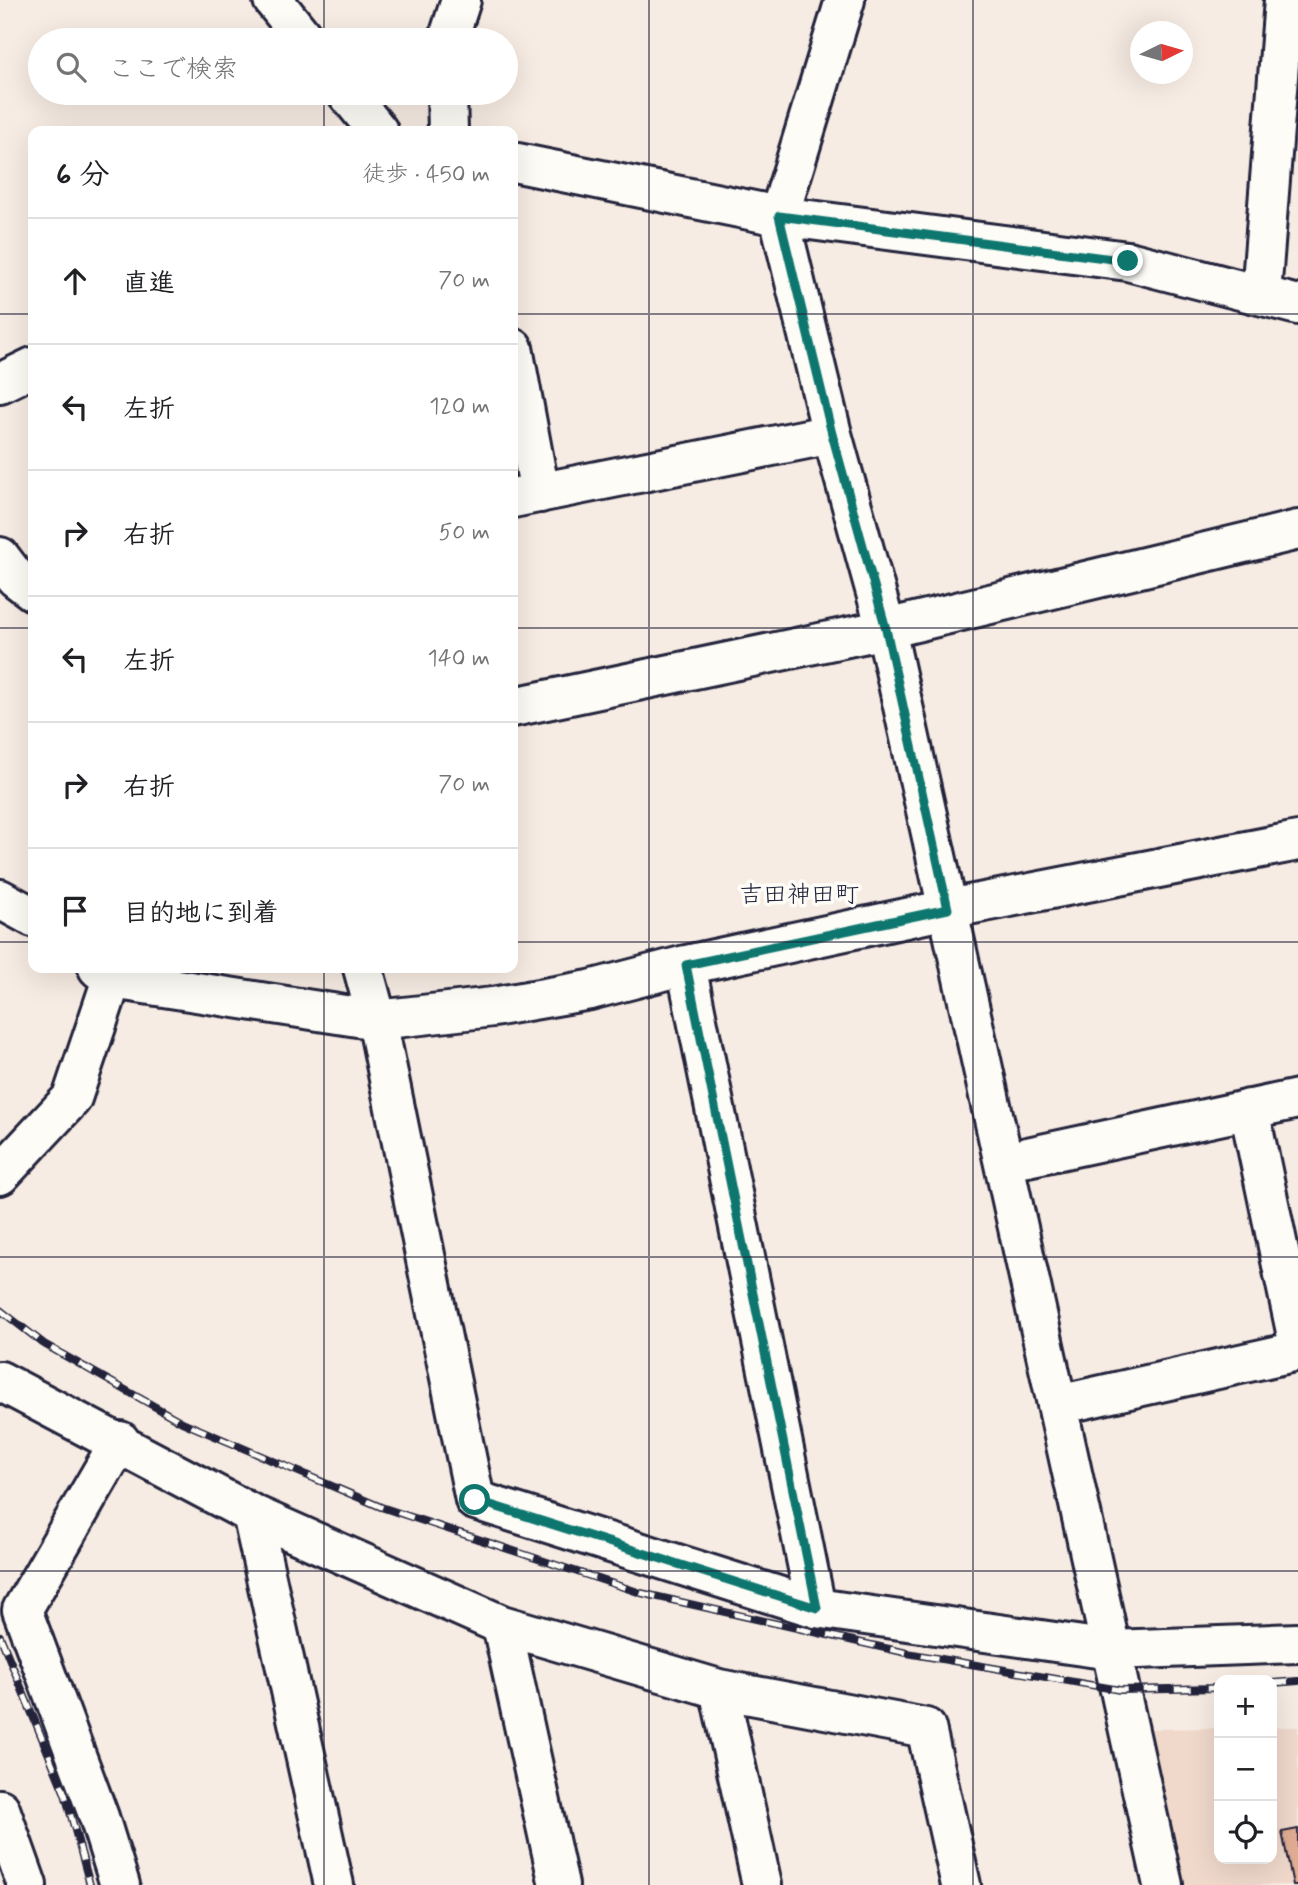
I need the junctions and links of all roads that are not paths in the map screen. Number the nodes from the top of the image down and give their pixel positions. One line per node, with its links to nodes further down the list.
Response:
1 (273, 0): 5 (street)
2 (461, 0): 6 (street)
3 (845, 0): 12 (street)
4 (1284, 0): 13 (street)
5 (295, 28)
6 (453, 28)
7 (357, 105): 9 (street)
8 (447, 105): 10 (street)
9 (374, 126)
10 (448, 126)
11 (518, 163): 12 (street)
12 (779, 216): 13 (street); 18 (street)
13 (1261, 295): 14 (street)
14 (1298, 305)
15 (28, 369): 16 (street)
16 (0, 383)
17 (518, 401): 19 (street)
18 (832, 434): 19 (street); 23 (street)
19 (527, 496)
20 (1298, 530): 23 (street)
21 (0, 557): 22 (street)
22 (28, 587)
23 (886, 629): 24 (street); 27 (street)
24 (518, 706)
25 (1298, 841): 27 (street)
26 (0, 898): 28 (street)
27 (948, 909): 29 (street); 35 (street)
28 (28, 914)
29 (686, 965): 32 (street); 43 (street)
30 (105, 973): 32 (street); 36 (street)
31 (364, 973): 32 (street)
32 (377, 1020): 43 (street)
33 (1298, 1099): 34 (street)
34 (1249, 1109): 35 (street); 37 (street)
35 (1004, 1162): 40 (street)
36 (0, 1174)
37 (1298, 1341)
38 (1298, 1351): 40 (street)
39 (0, 1381): 41 (street)
40 (1058, 1405): 46 (street)
41 (120, 1441): 42 (street); 50 (street)
42 (252, 1514): 44 (street); 51 (street)
43 (817, 1608): 46 (street)
44 (502, 1625): 47 (street); 52 (street)
45 (1298, 1643): 46 (street)
46 (1111, 1650): 55 (street)
47 (719, 1689): 53 (street); 54 (street)
48 (0, 1809): 49 (street)
49 (27, 1885)
50 (120, 1885)
51 (334, 1885)
52 (559, 1885)
53 (762, 1885)
54 (961, 1885)
55 (1163, 1885)

